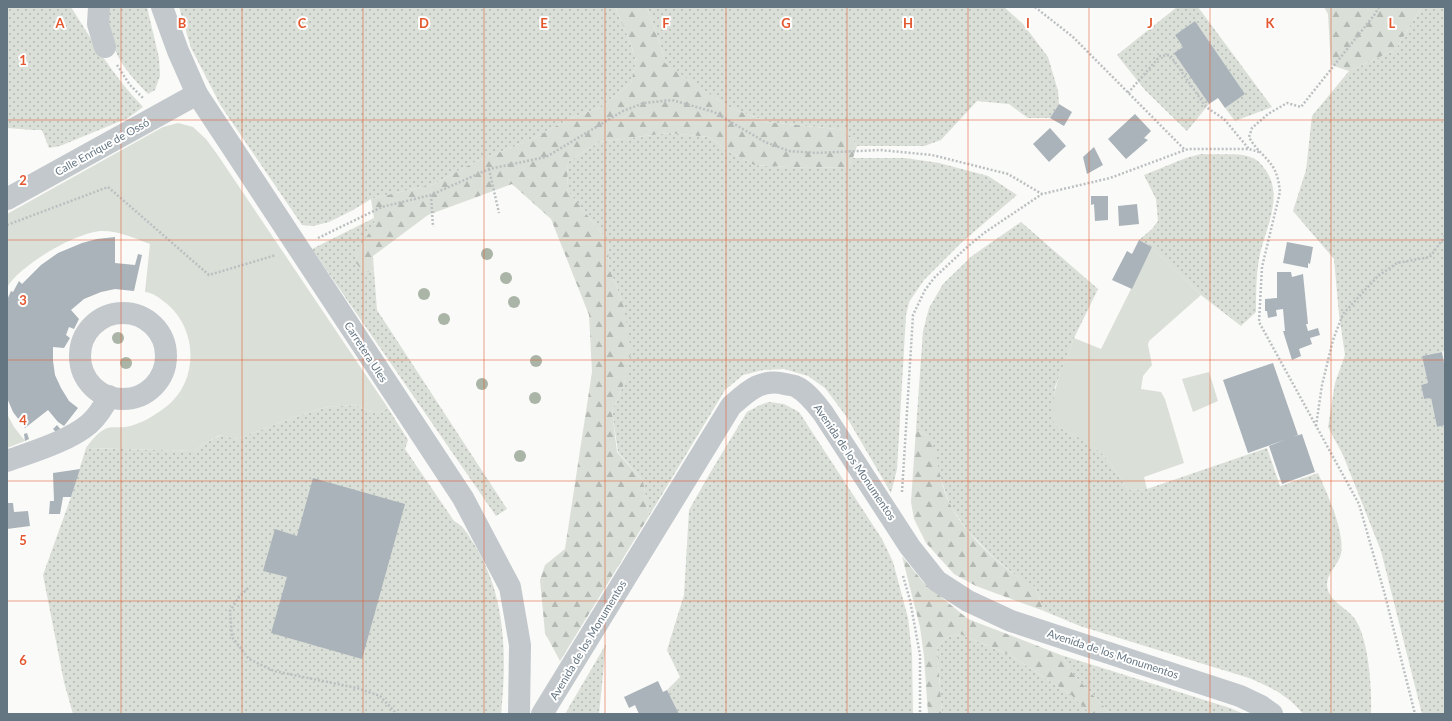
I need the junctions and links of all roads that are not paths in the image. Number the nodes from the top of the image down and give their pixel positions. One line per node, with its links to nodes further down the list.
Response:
1 (99, 7): 3 (street)
2 (162, 7): 4 (street, Carretera Ules)
3 (105, 47)
4 (197, 94): 5 (street, Calle Enrique de Ossó); 8 (street, Carretera Ules)
5 (7, 199)
6 (109, 396): 7 (street)
7 (7, 461)
8 (519, 714)
9 (542, 714): 10 (street, Avenida de los Monumentos)
10 (1272, 714)

